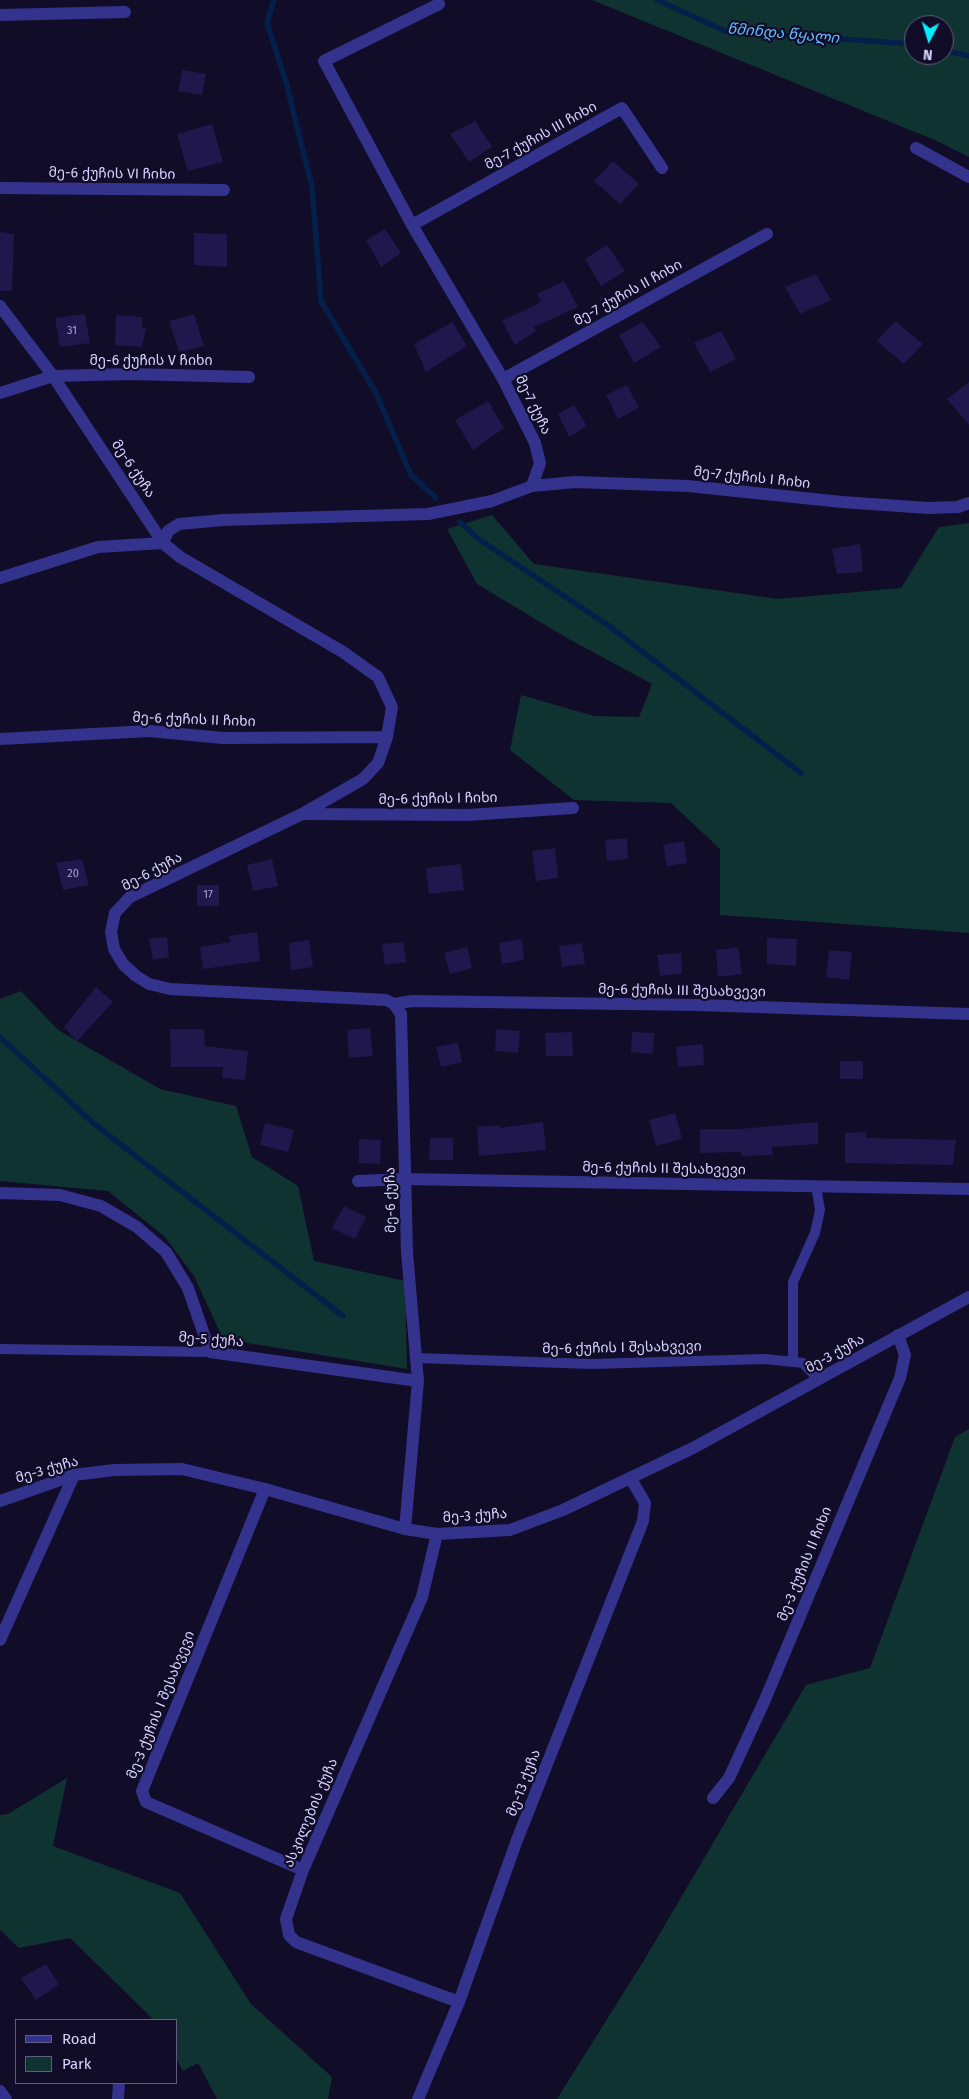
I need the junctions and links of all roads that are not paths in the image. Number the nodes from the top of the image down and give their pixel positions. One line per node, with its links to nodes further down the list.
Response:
1 (439, 4): 9 (street, მე-7 ქუჩა)
2 (125, 12): 3 (street)
3 (0, 15)
4 (916, 148): 6 (street)
5 (662, 168): 9 (street, მე-7 ქუჩის III ჩიხი)
6 (969, 177)
7 (0, 188): 8 (street, მე-6 ქუჩის VI ჩიხი)
8 (224, 190)
9 (412, 225): 14 (street, მე-7 ქუჩა)
10 (767, 234): 14 (street, მე-7 ქუჩის II ჩიხი)
11 (0, 306): 12 (street, მე-6 ქუჩა)
12 (53, 376): 13 (street, მე-6 ქუჩის V ჩიხი); 15 (street, მე-6 ქუჩის V ჩიხი); 18 (street, მე-6 ქუჩა)
13 (249, 377)
14 (503, 379): 16 (street, მე-7 ქუჩა)
15 (0, 393)
16 (532, 486): 17 (street, მე-7 ქუჩის I ჩიხი); 18 (street)
17 (969, 503)
18 (164, 542): 19 (street); 20 (street, მე-6 ქუჩა)
19 (0, 578)
20 (387, 737): 21 (street, მე-6 ქუჩის II ჩიხი); 23 (street, მე-6 ქუჩა)
21 (0, 739)
22 (573, 808): 23 (street, მე-6 ქუჩის I ჩიხი)
23 (302, 814): 24 (street, მე-6 ქუჩა)
24 (394, 1004): 25 (street, მე-6 ქუჩის III შესახვევი); 26 (street, მე-6 ქუჩა)
25 (969, 1014)
26 (405, 1179): 27 (street, მე-6 ქუჩის II შესახვევი); 28 (street, მე-6 ქუჩის II შესახვევი); 35 (street, მე-6 ქუჩა)
27 (358, 1181)
28 (816, 1186): 29 (street, მე-6 ქუჩის II შესახვევი); 36 (lane)
29 (969, 1189)
30 (0, 1193): 34 (street)
31 (969, 1297): 32 (street, მე-3 ქუჩა)
32 (898, 1335): 37 (street, მე-3 ქუჩა); 46 (street, მე-3 ქუჩის II ჩიხი)
33 (0, 1350): 34 (lane, მე-5 ქუჩა)
34 (210, 1352): 38 (street, მე-5 ქუჩა)
35 (418, 1358): 36 (lane, მე-6 ქუჩის I შესახვევი); 38 (street, მე-6 ქუჩა)
36 (793, 1362): 37 (lane, მე-6 ქუჩის I შესახვევი)
37 (819, 1380): 40 (street, მე-3 ქუჩა)
38 (418, 1381): 43 (street, მე-6 ქუჩა)
39 (74, 1475): 41 (street, მე-3 ქუჩა); 42 (street, მე-3 ქუჩა); 45 (street)
40 (631, 1479): 44 (street, მე-3 ქუჩა); 48 (street, მე-13 ქუჩა)
41 (265, 1489): 43 (street, მე-3 ქუჩა); 47 (street, მე-3 ქუჩის I შესახვევი)
42 (0, 1501)
43 (405, 1529): 44 (street, მე-3 ქუჩა)
44 (437, 1534): 47 (street, ასკილების ქუჩა)
45 (0, 1640)
46 (713, 1798)
47 (302, 1870): 48 (street, ასკილების ქუჩა)
48 (458, 2002): 53 (street, მე-13 ქუჩა)
49 (119, 2084): 52 (street)
50 (0, 2091): 51 (street)
51 (6, 2099)
52 (118, 2099)
53 (418, 2099)

